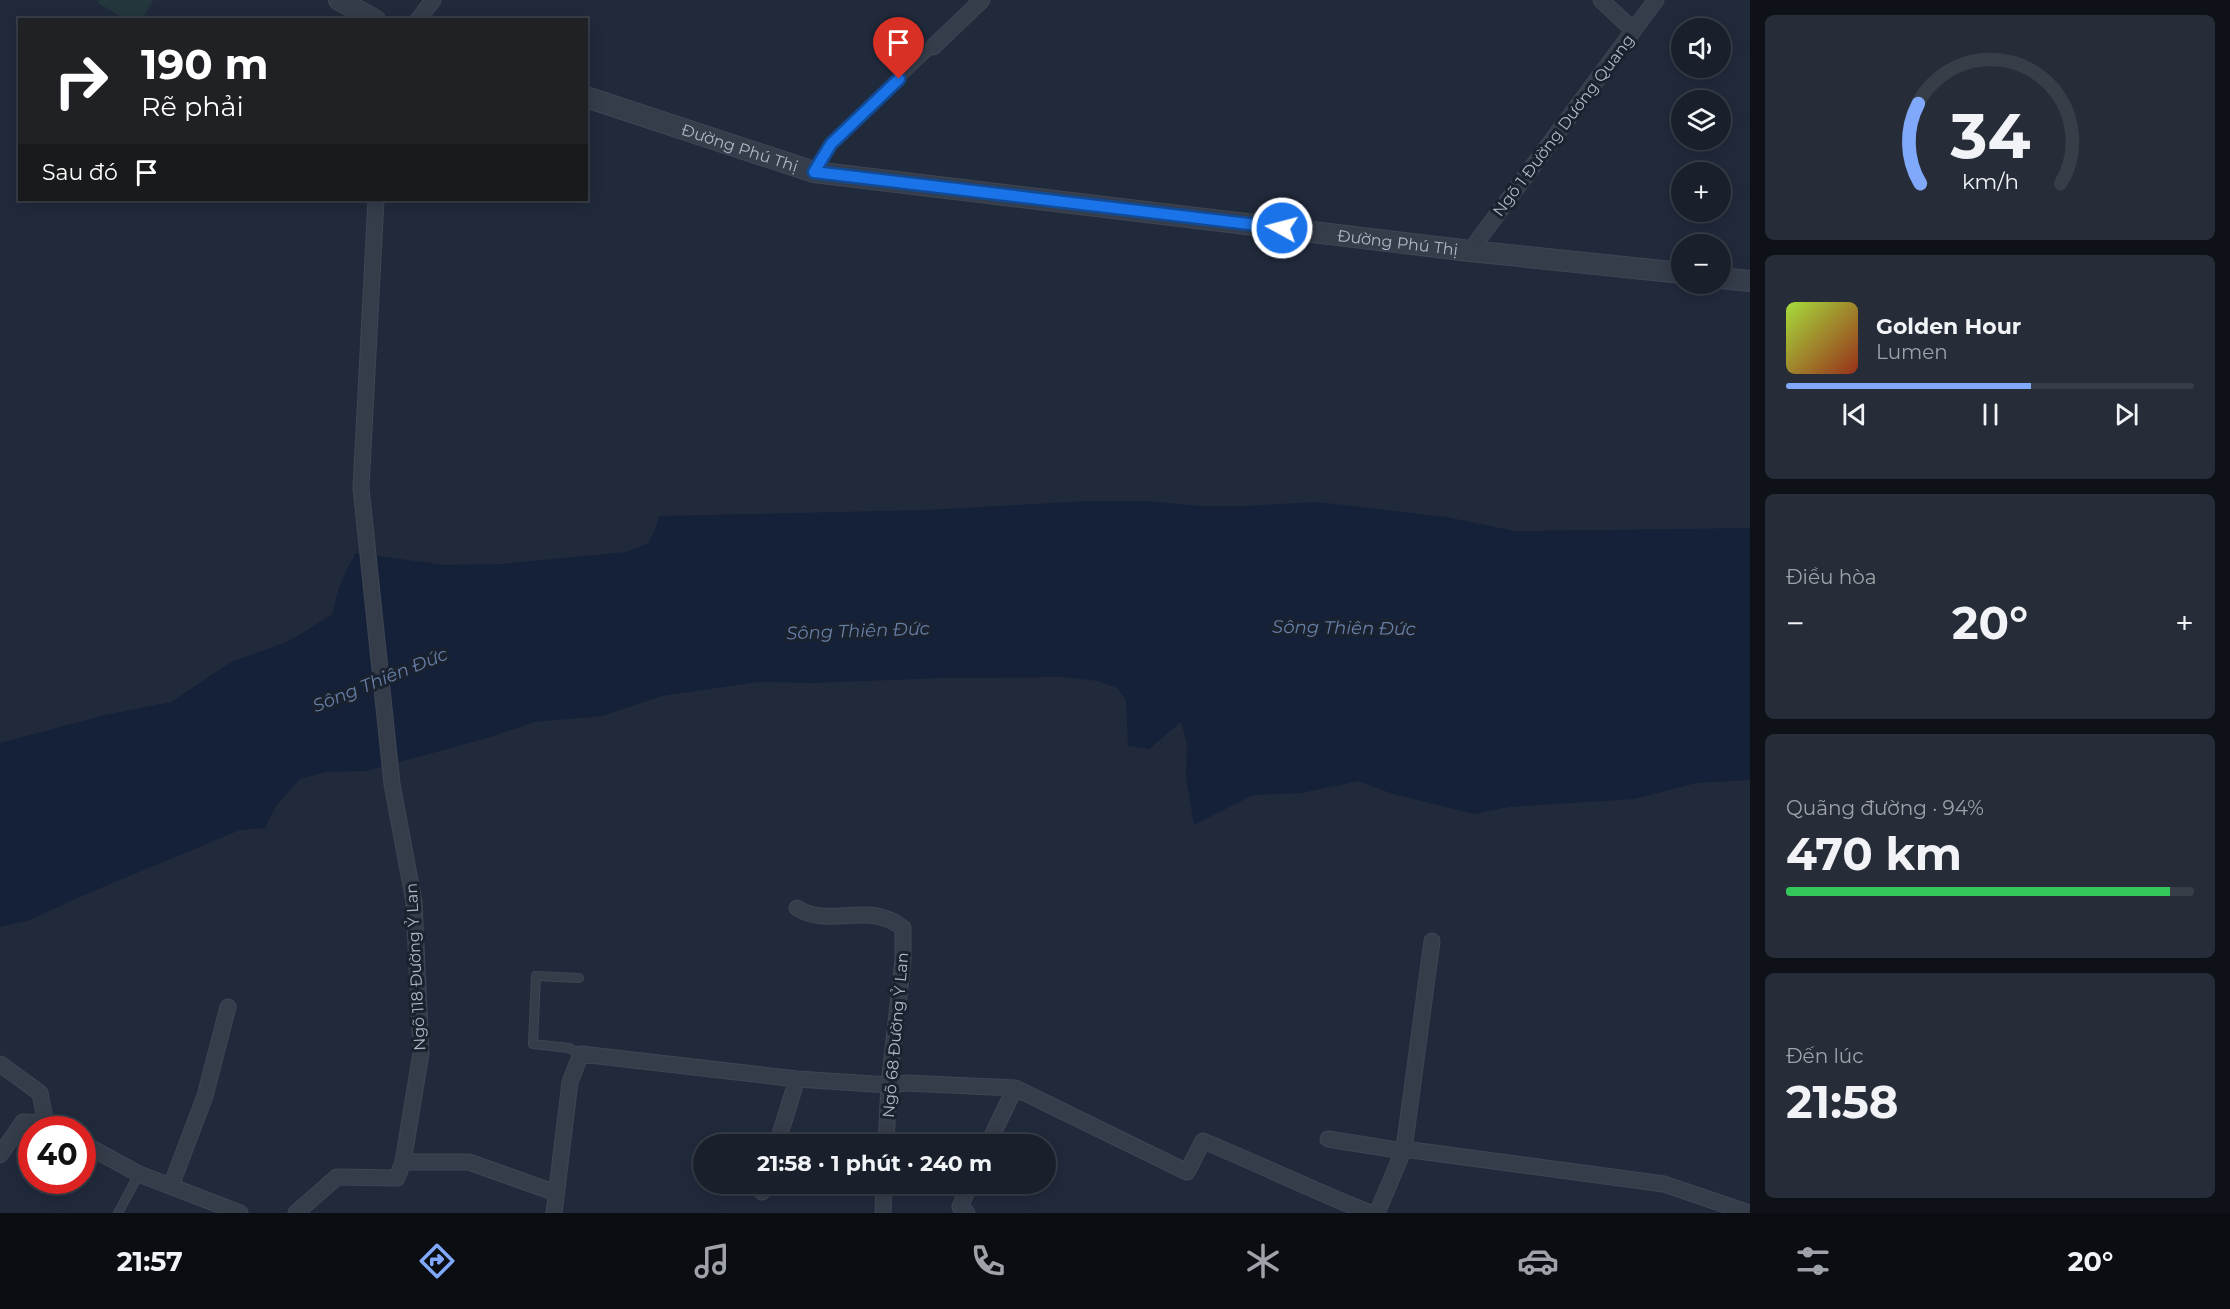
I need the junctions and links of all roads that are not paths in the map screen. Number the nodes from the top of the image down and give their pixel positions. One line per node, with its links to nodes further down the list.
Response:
1 (339, 0): 6 (street)
2 (433, 0): 7 (street)
3 (982, 0): 9 (street)
4 (1601, 0): 8 (street)
5 (1656, 0): 8 (street, Ngõ 1 Đường Dương Quang)
6 (371, 18)
7 (420, 18)
8 (1633, 30): 13 (street, Ngõ 1 Đường Dương Quang)
9 (933, 47): 11 (lane)
10 (588, 98): 11 (street, Đường Phú Thị)
11 (814, 172): 13 (street, Đường Phú Thị)
12 (376, 201): 35 (street, Ngõ 118 Đường Ỷ Lan)
13 (1470, 251): 14 (street, Đường Phú Thị)
14 (1671, 272)
15 (1731, 279): 16 (street)
16 (1750, 281)
17 (798, 908): 24 (street, Ngõ 68 Đường Ỷ Lan)
18 (1432, 940): 32 (street)
19 (579, 978): 21 (lane)
20 (228, 1007): 37 (street)
21 (580, 1054): 23 (street); 38 (street)
22 (0, 1064): 26 (street)
23 (797, 1079): 24 (street); 28 (street)
24 (889, 1085): 25 (street); 29 (street, Ngõ 68 Đường Ỷ Lan)
25 (1015, 1088): 30 (street); 48 (street)
26 (48, 1116)
27 (18, 1128): 34 (street)
28 (780, 1134)
29 (887, 1134)
30 (993, 1134)
31 (1328, 1139): 32 (street)
32 (1404, 1149): 41 (street); 49 (street)
33 (96, 1151): 36 (street)
34 (0, 1155)
35 (403, 1162): 38 (street); 44 (street)
36 (139, 1174): 37 (street); 42 (lane)
37 (171, 1186): 43 (street)
38 (556, 1193): 45 (street)
39 (884, 1194): 46 (street)
40 (966, 1194): 47 (street)
41 (1741, 1212)
42 (118, 1213)
43 (240, 1213)
44 (296, 1213)
45 (554, 1213)
46 (883, 1213)
47 (967, 1213)
48 (1370, 1213)
49 (1377, 1213)

